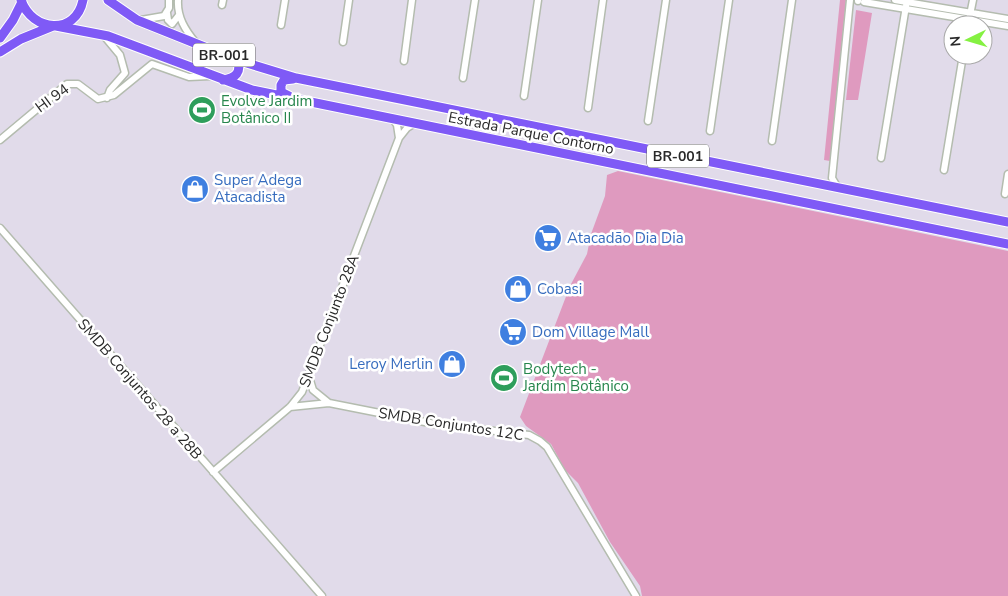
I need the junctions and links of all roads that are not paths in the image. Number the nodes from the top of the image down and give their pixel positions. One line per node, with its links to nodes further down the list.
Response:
1 (83, 0): 29 (highway)
2 (108, 0): 26 (highway, Estrada Parque Contorno / BR-001)
3 (170, 0): 20 (street)
4 (178, 0): 21 (street)
5 (285, 0): 28 (street)
6 (349, 0): 33 (street)
7 (412, 0): 37 (street)
8 (475, 0): 41 (street)
9 (538, 0): 43 (street)
10 (603, 0): 46 (street)
11 (666, 0): 48 (street)
12 (729, 0): 50 (street)
13 (792, 0): 53 (street)
14 (850, 0): 57 (street)
15 (895, 0): 19 (street)
16 (973, 0): 23 (street)
17 (22, 1): 29 (highway, BR-001); 32 (highway, BR-001)
18 (862, 1): 19 (street)
19 (907, 4): 22 (street); 54 (street)
20 (167, 12): 21 (street); 26 (street)
21 (179, 15): 34 (street)
22 (952, 15)
23 (970, 15)
24 (993, 19): 25 (street)
25 (1008, 19)
26 (137, 20): 34 (highway, Estrada Parque Contorno / BR-001)
27 (993, 23): 30 (street)
28 (281, 25)
29 (55, 26): 31 (highway, Estrada Parque Contorno / BR-001); 35 (highway)
30 (1008, 26)
31 (103, 35): 39 (highway, Estrada Parque Contorno / BR-001); 44 (street)
32 (0, 38)
33 (343, 42)
34 (197, 44): 36 (highway, Estrada Parque Contorno / BR-001)
35 (0, 52)
36 (237, 60): 40 (highway, Estrada Parque Contorno / BR-001); 42 (highway)
37 (404, 62)
38 (961, 65): 55 (street)
39 (211, 76): 42 (highway, Estrada Parque Contorno / BR-001); 44 (street)
40 (296, 78): 45 (highway); 58 (highway, Estrada Parque Contorno / BR-001)
41 (463, 78)
42 (223, 80): 45 (highway, Estrada Parque Contorno / BR-001)
43 (524, 96)
44 (108, 98): 52 (street, HI 94)
45 (293, 98): 47 (highway, Estrada Parque Contorno / BR-001)
46 (588, 108)
47 (392, 118): 49 (highway, Estrada Parque Contorno / BR-001); 51 (street)
48 (648, 121)
49 (416, 123): 51 (street); 63 (highway, Estrada Parque Contorno / BR-001)
50 (710, 131)
51 (399, 138): 64 (street, SMDB Conjunto 28A)
52 (0, 140)
53 (772, 141)
54 (881, 158)
55 (944, 170)
56 (1008, 174): 60 (street)
57 (832, 178): 58 (street); 59 (street)
58 (825, 185): 59 (highway, Estrada Parque Contorno / BR-001)
59 (838, 188): 61 (highway, Estrada Parque Contorno / BR-001)
60 (1005, 194)
61 (1008, 223)
62 (0, 228): 67 (street, SMDB Conjuntos 28 a 28B)
63 (1008, 243)
64 (309, 373): 65 (street); 66 (street, SMDB Conjunto 28A)
65 (328, 403): 66 (street, SMDB Conjuntos 12C); 69 (street, SMDB Conjuntos 12C)
66 (290, 407): 67 (street, SMDB Conjunto 28A)
67 (213, 472): 68 (street, SMDB Conjuntos 28 a 28B)
68 (322, 596)
69 (636, 596)

